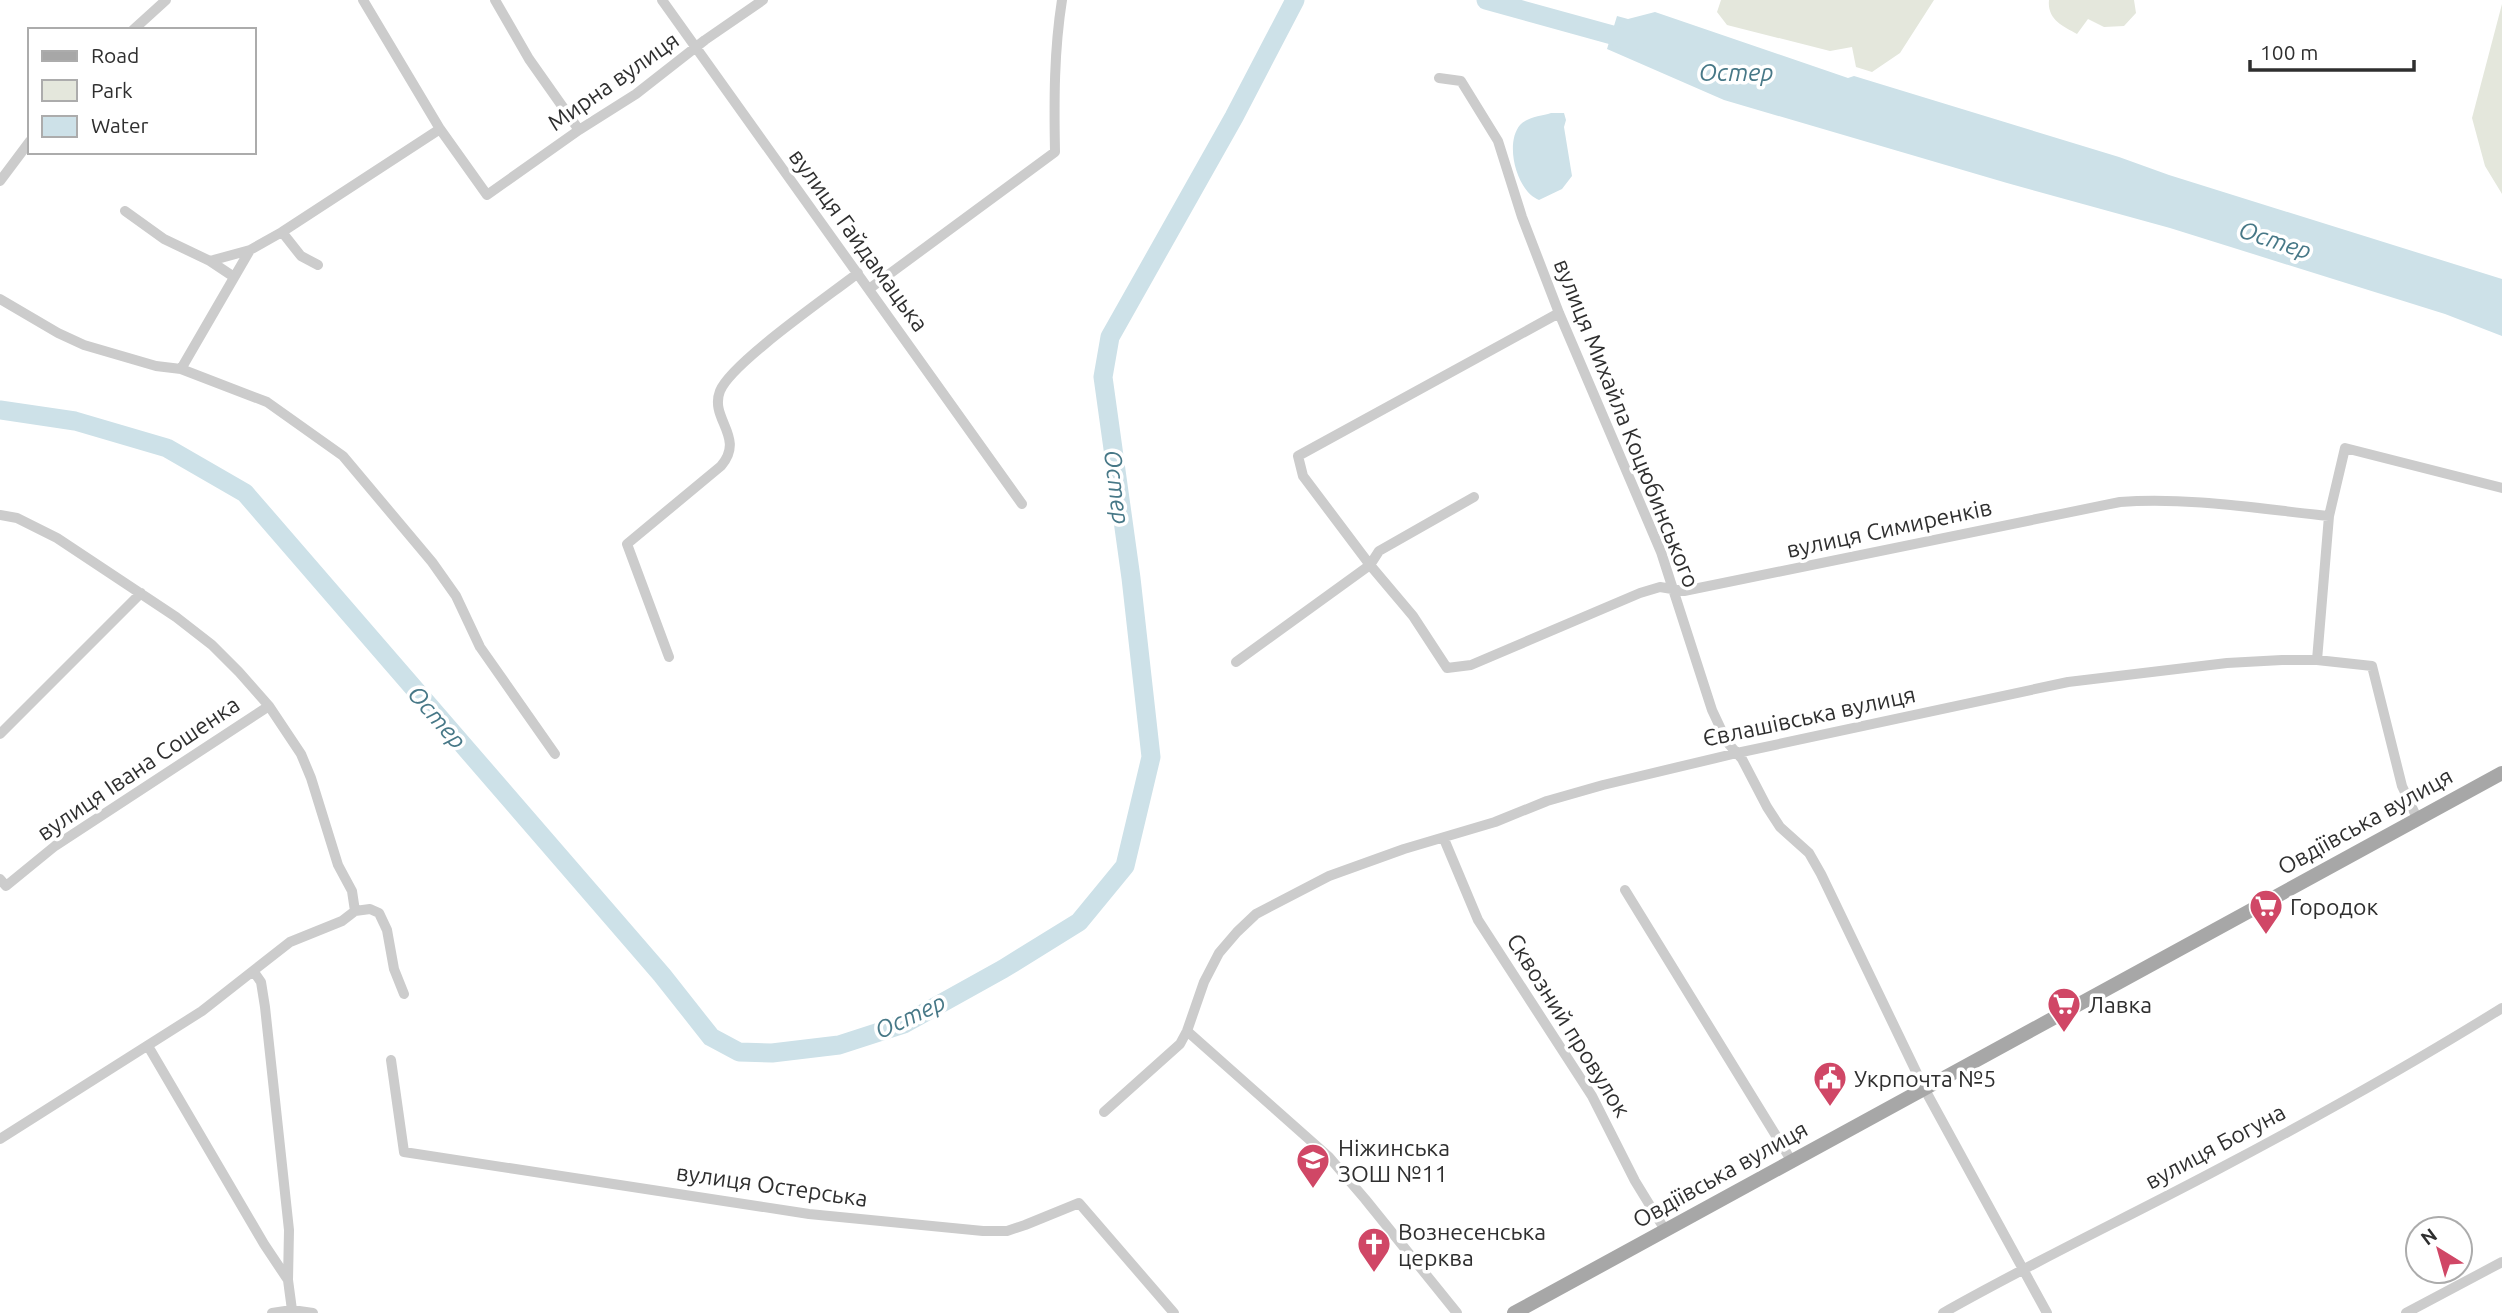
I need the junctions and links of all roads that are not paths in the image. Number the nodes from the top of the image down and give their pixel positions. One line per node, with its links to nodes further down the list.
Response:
1 (166, 0): 7 (street)
2 (363, 0): 10 (street)
3 (495, 0): 11 (street)
4 (662, 0): 8 (street, вулиця Гайдамацька)
5 (763, 0): 8 (street, Мирна вулиця)
6 (1062, 0): 21 (street)
7 (135, 28)
8 (696, 49): 11 (street, Мирна вулиця); 19 (street, вулиця Гайдамацька)
9 (1439, 78): 23 (street, вулиця Михайла Коцюбинського)
10 (440, 129): 11 (street, Мирна вулиця); 15 (street)
11 (579, 130)
12 (28, 144): 13 (street)
13 (0, 181)
14 (125, 211): 17 (street)
15 (282, 232): 16 (street); 18 (street)
16 (250, 250): 17 (street); 20 (street)
17 (210, 261): 20 (street)
18 (318, 265)
19 (858, 273): 21 (street, вулиця Гайдамацька); 33 (street)
20 (234, 277): 24 (street)
21 (869, 289): 27 (street, вулиця Гайдамацька)
22 (0, 299): 24 (street)
23 (1559, 313): 30 (street); 31 (street, вулиця Михайла Коцюбинського)
24 (181, 369): 39 (street)
25 (2502, 488): 29 (street)
26 (1475, 497): 30 (street)
27 (1022, 504)
28 (0, 515): 32 (street, вулиця Івана Сошенка)
29 (2329, 516): 31 (street, вулиця Симиренків); 34 (street)
30 (1370, 565): 31 (street, вулиця Симиренків); 35 (street)
31 (1672, 589): 38 (street, вулиця Михайла Коцюбинського)
32 (141, 593): 36 (street, вулиця Івана Сошенка); 37 (street)
33 (669, 657)
34 (2317, 660): 38 (street, Євлашівська вулиця); 41 (street, Євлашівська вулиця)
35 (1236, 662)
36 (269, 706): 43 (street, вулиця Івана Сошенка); 45 (street, вулиця Івана Сошенка)
37 (0, 734)
38 (1737, 753): 42 (street, Євлашівська вулиця); 52 (street, вулиця Михайла Коцюбинського)
39 (555, 754)
40 (2502, 773): 41 (main road, Овдіївська вулиця)
41 (2417, 818): 52 (main road, Овдіївська вулиця)
42 (1444, 839): 49 (street, Євлашівська вулиця); 56 (street, Сквозний провулок)
43 (0, 879)
44 (1625, 890): 55 (street)
45 (355, 911): 46 (street); 47 (street)
46 (254, 972): 50 (street); 59 (street)
47 (404, 994)
48 (2502, 1008): 58 (street, вулиця Богуна)
49 (1187, 1031): 53 (street, Євлашівська вулиця); 64 (street)
50 (148, 1046): 54 (street); 59 (street)
51 (391, 1060): 63 (street, вулиця Остерська)
52 (1924, 1088): 55 (main road, Овдіївська вулиця); 58 (street, вулиця Михайла Коцюбинського)
53 (1104, 1112)
54 (0, 1139)
55 (1791, 1160): 56 (main road, Овдіївська вулиця)
56 (1665, 1230): 65 (main road, Овдіївська вулиця)
57 (2502, 1262): 68 (street)
58 (2022, 1268): 66 (street, вулиця Богуна); 67 (street, вулиця Михайла Коцюбинського)
59 (288, 1280): 60 (street)
60 (292, 1310): 61 (street); 62 (street)
61 (272, 1313)
62 (313, 1313)
63 (1174, 1313)
64 (1457, 1313)
65 (1514, 1313)
66 (1943, 1313)
67 (2047, 1313)
68 (2406, 1313)

